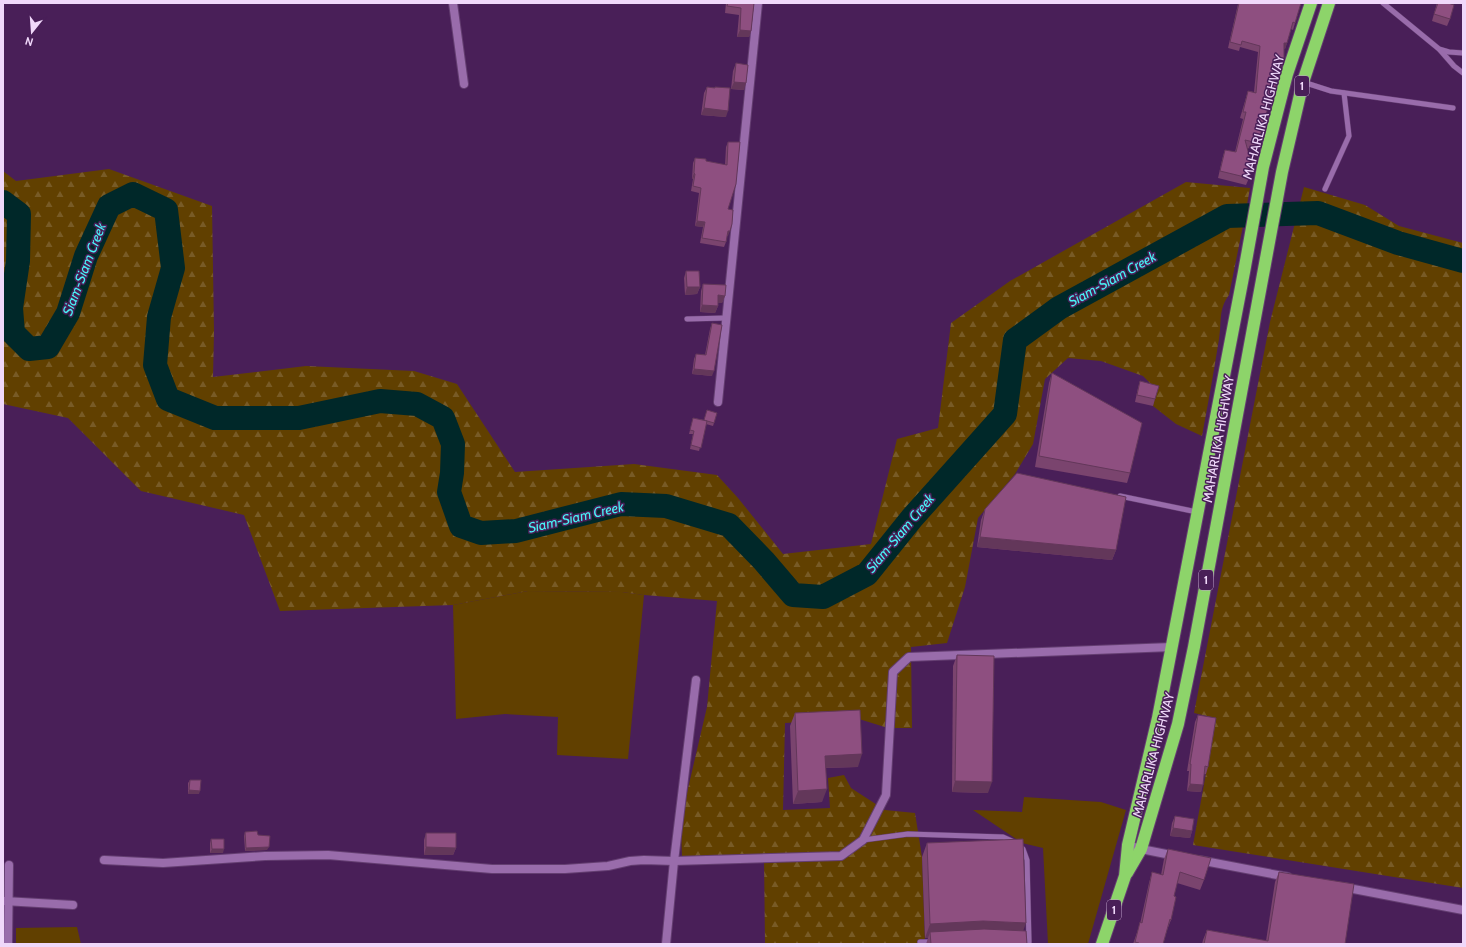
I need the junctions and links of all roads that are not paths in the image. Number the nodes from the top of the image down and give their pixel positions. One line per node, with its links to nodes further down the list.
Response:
1 (453, 3): 10 (street)
2 (758, 3): 14 (street)
3 (1312, 3): 18 (highway, MAHARLIKA HIGHWAY / 1)
4 (1329, 3): 9 (highway, MAHARLIKA HIGHWAY / 1)
5 (1383, 3): 6 (lane)
6 (1439, 49): 7 (lane); 8 (lane)
7 (1463, 53)
8 (1463, 73)
9 (1303, 82): 11 (lane); 23 (highway, MAHARLIKA HIGHWAY / 1)
10 (464, 84)
11 (1344, 93): 12 (lane); 13 (lane)
12 (1453, 108)
13 (1325, 190)
14 (726, 318): 15 (lane); 16 (street)
15 (686, 319)
16 (718, 402)
17 (1114, 495): 18 (lane)
18 (1198, 512): 19 (highway, MAHARLIKA HIGHWAY / 1)
19 (1172, 647): 21 (street); 22 (highway, MAHARLIKA HIGHWAY / 1)
20 (696, 680): 25 (street)
21 (863, 840): 25 (street); 35 (lane)
22 (1128, 845): 23 (street); 27 (highway, MAHARLIKA HIGHWAY / 1)
23 (1141, 849): 27 (highway, MAHARLIKA HIGHWAY / 1); 28 (street)
24 (104, 860): 25 (street)
25 (674, 861): 37 (street)
26 (9, 865): 30 (street)
27 (1125, 876): 38 (highway, MAHARLIKA HIGHWAY / 1)
28 (1298, 879)
29 (1338, 886): 32 (street)
30 (6, 901): 31 (street); 36 (street)
31 (73, 905)
32 (1463, 910)
33 (942, 941): 34 (lane)
34 (920, 942)
35 (1029, 942)
36 (8, 944)
37 (666, 944)
38 (1102, 944)

